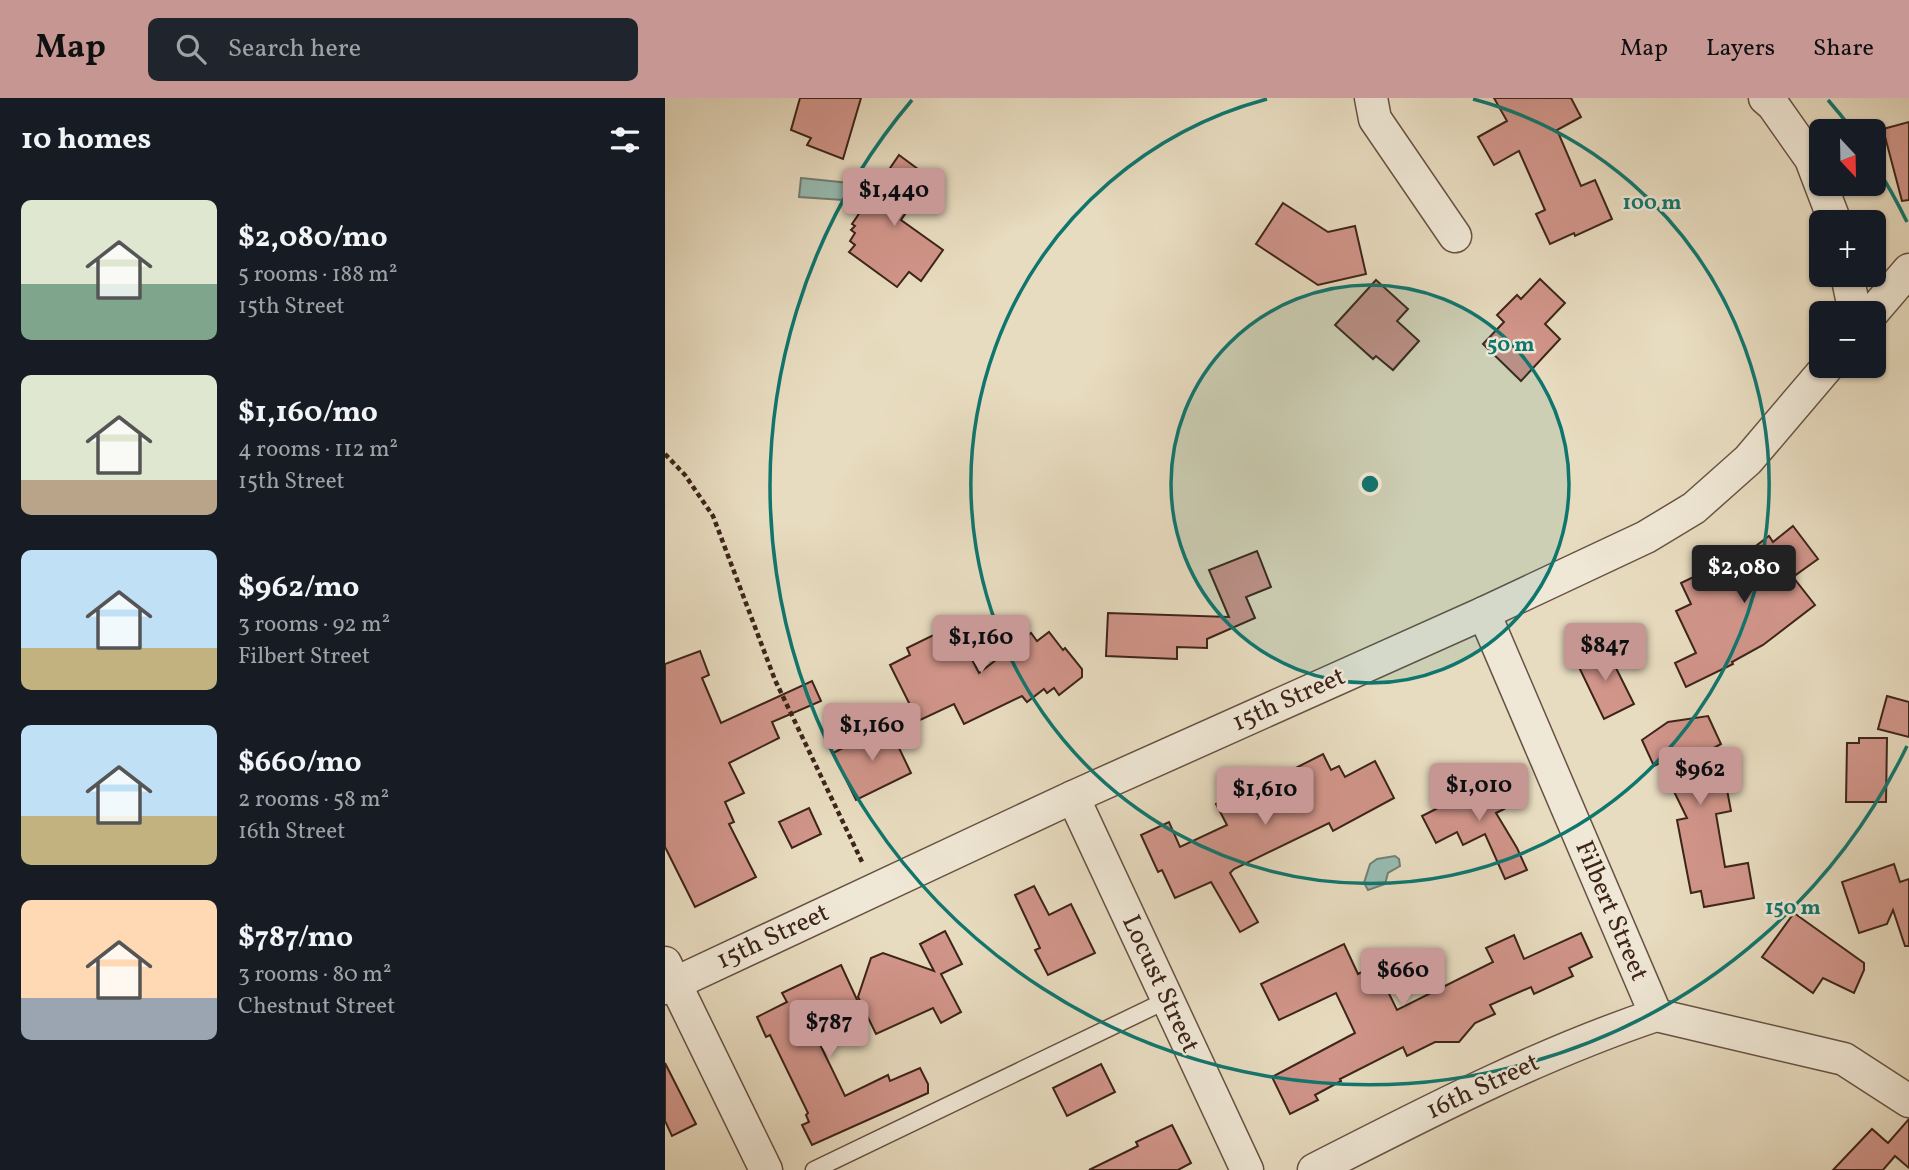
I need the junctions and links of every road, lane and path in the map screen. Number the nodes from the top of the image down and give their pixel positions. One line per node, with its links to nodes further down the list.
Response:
1 (1371, 98): 4 (street)
2 (1765, 98): 3 (street)
3 (1830, 210)
4 (1455, 236)
5 (1909, 270): 6 (street)
6 (1882, 301)
7 (1818, 378): 9 (street, 15th Street)
8 (665, 454): 11 (path)
9 (1484, 613): 10 (street, 15th Street); 14 (street, Filbert Street)
10 (1073, 797): 11 (street, 15th Street); 13 (street, Locust Street)
11 (875, 888): 12 (street, 15th Street)
12 (668, 978): 16 (street)
13 (1167, 1000): 17 (lane); 18 (street, Locust Street)
14 (1656, 1015): 15 (street); 19 (street, 16th Street)
15 (1909, 1101)
16 (766, 1170)
17 (814, 1170)
18 (1247, 1170)
19 (1314, 1170)

